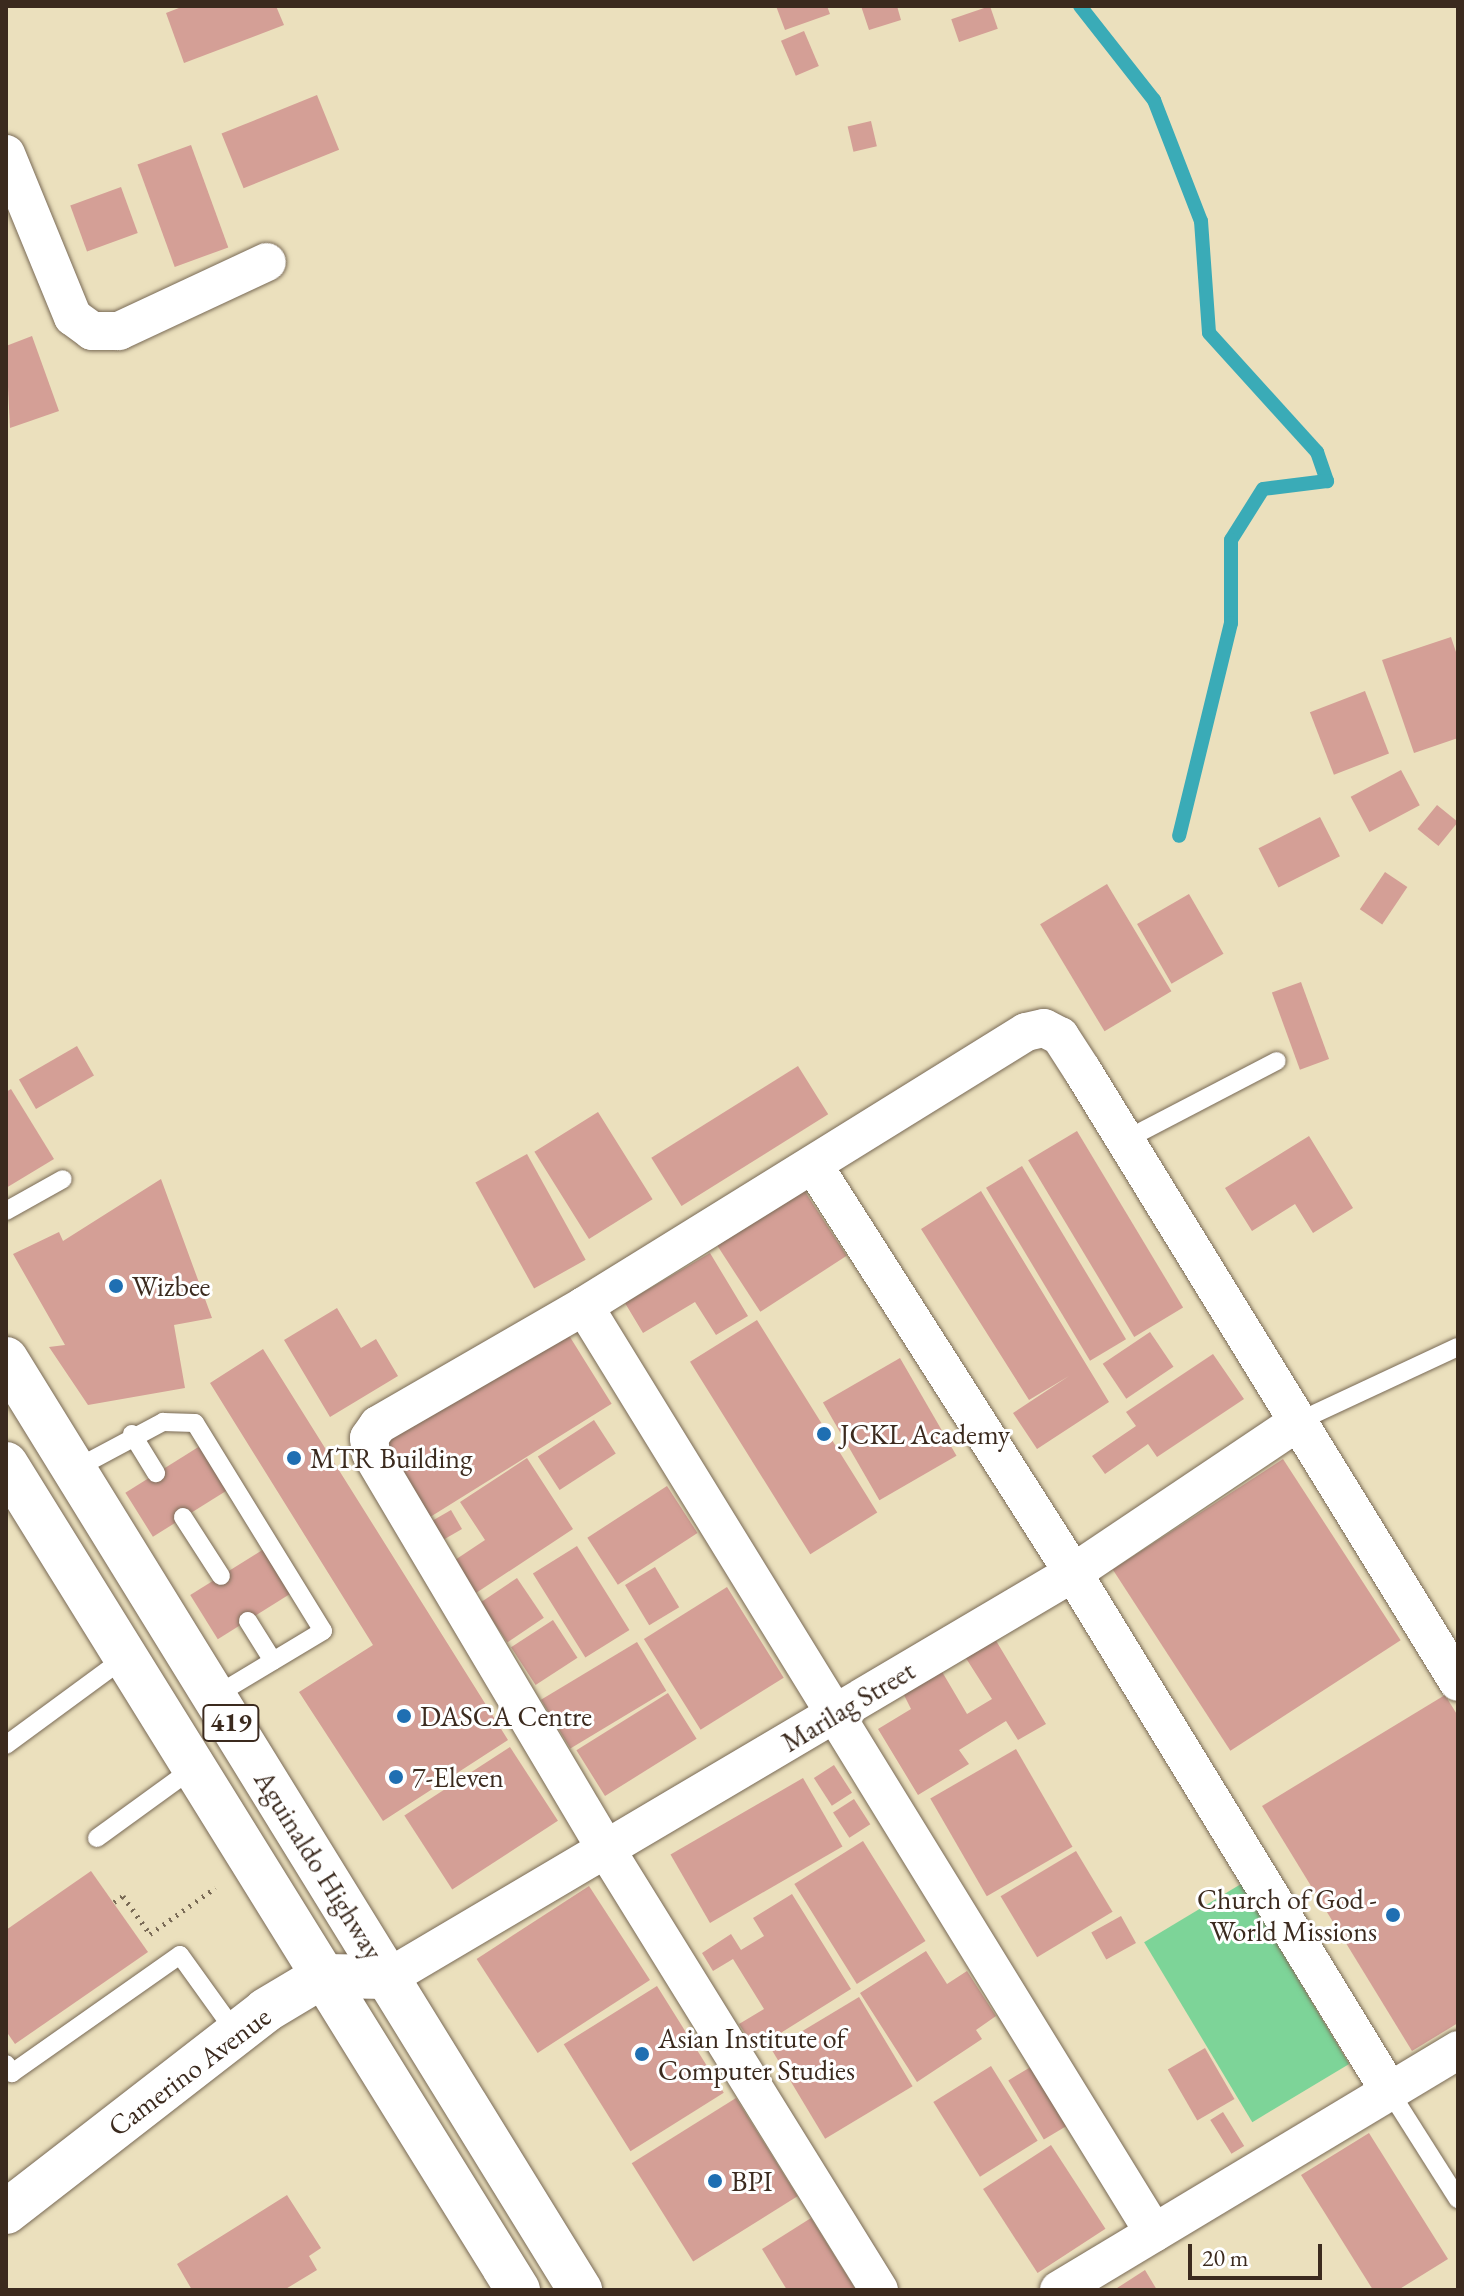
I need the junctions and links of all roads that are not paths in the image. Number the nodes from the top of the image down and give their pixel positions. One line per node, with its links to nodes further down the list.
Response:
1 (6, 154): 2 (street)
2 (267, 262)
3 (1277, 1061): 4 (lane)
4 (1125, 1140): 5 (street); 11 (street)
5 (814, 1166): 8 (street); 17 (street)
6 (63, 1179): 7 (lane)
7 (6, 1211)
8 (584, 1306): 24 (street); 28 (street)
9 (1458, 1347): 11 (lane)
10 (6, 1359): 13 (main road, Aguinaldo Highway / 419)
11 (1299, 1421): 17 (street, Marilag Street); 22 (street)
12 (132, 1434): 13 (lane); 14 (lane); 21 (lane)
13 (75, 1469): 15 (main road); 23 (main road, Aguinaldo Highway / 419)
14 (156, 1473)
15 (17, 1482): 20 (main road, Aguinaldo Highway / 419)
16 (183, 1517): 18 (lane)
17 (1073, 1573): 24 (street, Marilag Street); 34 (street)
18 (221, 1576)
19 (248, 1621): 21 (lane)
20 (123, 1659): 25 (lane); 26 (main road, Aguinaldo Highway / 419)
21 (273, 1661): 23 (lane)
22 (1458, 1682)
23 (215, 1696): 30 (main road, Aguinaldo Highway / 419)
24 (833, 1714): 28 (street, Marilag Street); 37 (street)
25 (6, 1745)
26 (192, 1769): 27 (lane); 29 (main road, Aguinaldo Highway / 419)
27 (97, 1838)
28 (607, 1851): 30 (street, Marilag Street); 40 (street)
29 (323, 1976): 30 (main road); 31 (main road, Camerino Avenue); 38 (main road, Aguinaldo Highway / 419)
30 (389, 1977): 39 (main road, Aguinaldo Highway / 419)
31 (236, 2033): 33 (lane); 36 (main road, Camerino Avenue)
32 (1458, 2050): 34 (street)
33 (6, 2064)
34 (1390, 2092): 35 (lane); 37 (street)
35 (1458, 2199)
36 (6, 2212)
37 (1154, 2233): 41 (street)
38 (518, 2290)
39 (580, 2290)
40 (879, 2290)
41 (1059, 2290)

